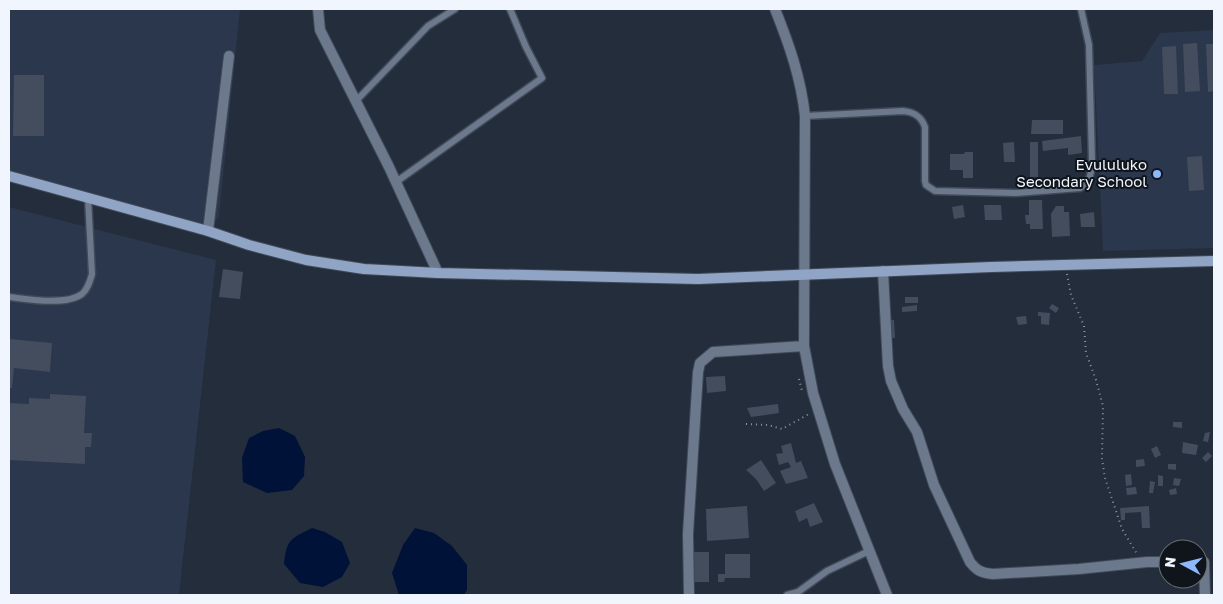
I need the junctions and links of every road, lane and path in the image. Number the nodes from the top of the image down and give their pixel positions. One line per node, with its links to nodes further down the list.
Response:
1 (318, 9): 7 (street)
2 (455, 9): 7 (lane)
3 (510, 9): 10 (lane)
4 (775, 9): 8 (street)
5 (1081, 9): 8 (lane)
6 (229, 56): 12 (street)
7 (355, 102): 10 (street)
8 (805, 116): 17 (street)
9 (9, 176): 11 (main road)
10 (396, 182): 16 (street)
11 (88, 198): 12 (main road); 18 (lane)
12 (208, 231): 16 (main road)
13 (1214, 261): 14 (main road)
14 (1066, 264): 15 (main road); 25 (path)
15 (883, 270): 17 (main road); 25 (street)
16 (438, 273): 17 (main road)
17 (803, 274): 19 (street)
18 (9, 298)
19 (804, 346): 24 (street); 27 (street)
20 (798, 372): 21 (path)
21 (804, 396)
22 (812, 413): 23 (path)
23 (746, 424)
24 (869, 551): 28 (lane); 29 (street)
25 (1142, 562): 26 (street)
26 (1158, 562)
27 (689, 595)
28 (787, 595)
29 (887, 595)

